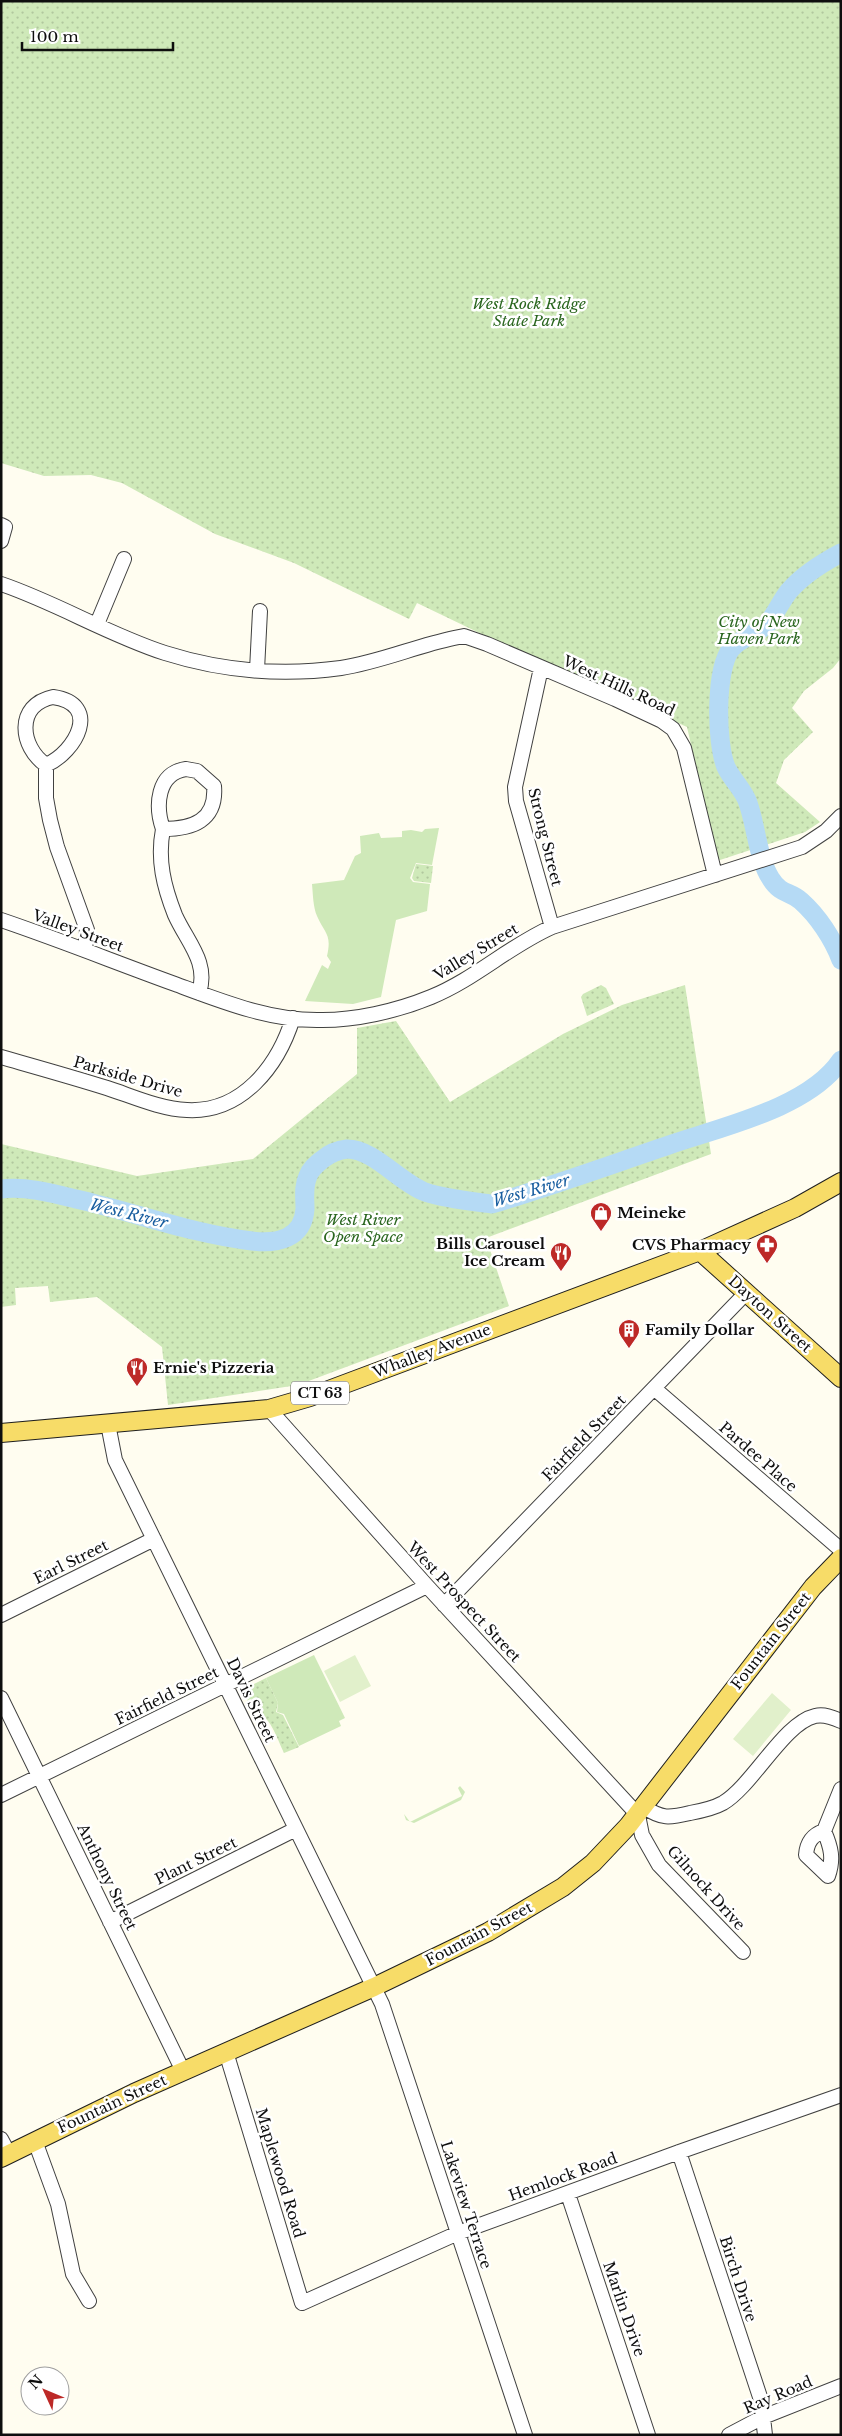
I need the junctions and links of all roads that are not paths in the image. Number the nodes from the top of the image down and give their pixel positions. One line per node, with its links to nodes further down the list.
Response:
1 (1, 525): 2 (street)
2 (1, 541)
3 (124, 559): 6 (street)
4 (1, 584): 6 (street)
5 (260, 611): 8 (street)
6 (97, 624): 8 (street)
7 (541, 668): 8 (street, West Hills Road); 12 (street, West Hills Road); 14 (street, Strong Street)
8 (257, 670)
9 (46, 765): 9 (street); 15 (street)
10 (841, 816): 12 (street, Valley Street)
11 (163, 829): 11 (street); 16 (street)
12 (715, 875): 14 (street, Valley Street)
13 (1, 920): 15 (street, Valley Street)
14 (552, 927): 17 (street, Valley Street)
15 (85, 950): 16 (street, Valley Street)
16 (199, 993): 17 (street, Valley Street)
17 (293, 1018): 18 (street, Parkside Drive)
18 (1, 1057)
19 (841, 1182): 20 (main road, Whalley Avenue / CT 63)
20 (700, 1251): 21 (main road, Dayton Street); 24 (main road, Whalley Avenue / CT 63)
21 (746, 1293): 22 (main road, Dayton Street); 23 (street, Fairfield Street)
22 (841, 1378)
23 (655, 1389): 28 (street, Pardee Place); 31 (street, Fairfield Street)
24 (269, 1409): 25 (main road, Whalley Avenue / CT 63); 30 (street, West Prospect Street)
25 (108, 1424): 26 (main road, Whalley Avenue / CT 63); 27 (street, Davis Street)
26 (1, 1433)
27 (154, 1539): 32 (street, Earl Street); 33 (street, Davis Street)
28 (841, 1550)
29 (841, 1558): 39 (main road, Fountain Street)
30 (427, 1586): 31 (street, West Prospect Street); 33 (street, Fairfield Street)
31 (444, 1605): 39 (street, West Prospect Street)
32 (1, 1614)
33 (226, 1686): 36 (street, Fairfield Street); 40 (street, Davis Street)
34 (1, 1698): 36 (street, Anthony Street)
35 (841, 1721): 39 (street)
36 (40, 1776): 38 (street, Fairfield Street); 42 (street, Anthony Street)
37 (841, 1789): 41 (street)
38 (1, 1795)
39 (641, 1811): 43 (street, Gilnock Drive); 44 (main road, Fountain Street)
40 (296, 1829): 42 (street, Plant Street); 44 (street, Davis Street)
41 (824, 1830)
42 (110, 1922): 46 (street, Anthony Street)
43 (743, 1952)
44 (374, 1987): 45 (main road, Fountain Street); 52 (street, Lakeview Terrace)
45 (226, 2052): 46 (main road, Fountain Street); 54 (street, Maplewood Road)
46 (183, 2071): 48 (main road, Fountain Street)
47 (841, 2095): 50 (street, Hemlock Road)
48 (35, 2141): 49 (main road, Fountain Street); 53 (street)
49 (4, 2150)
50 (679, 2152): 51 (street, Hemlock Road); 56 (street, Birch Drive)
51 (568, 2194): 52 (street, Hemlock Road); 58 (street, Marlin Drive)
52 (458, 2233): 54 (street, Hemlock Road); 57 (street, Lakeview Terrace)
53 (89, 2301)
54 (302, 2303)
55 (841, 2386): 56 (street, Ray Road)
56 (763, 2417): 59 (street, Ray Road); 60 (street, Birch Drive)
57 (526, 2435)
58 (648, 2435)
59 (729, 2435)
60 (765, 2435)

